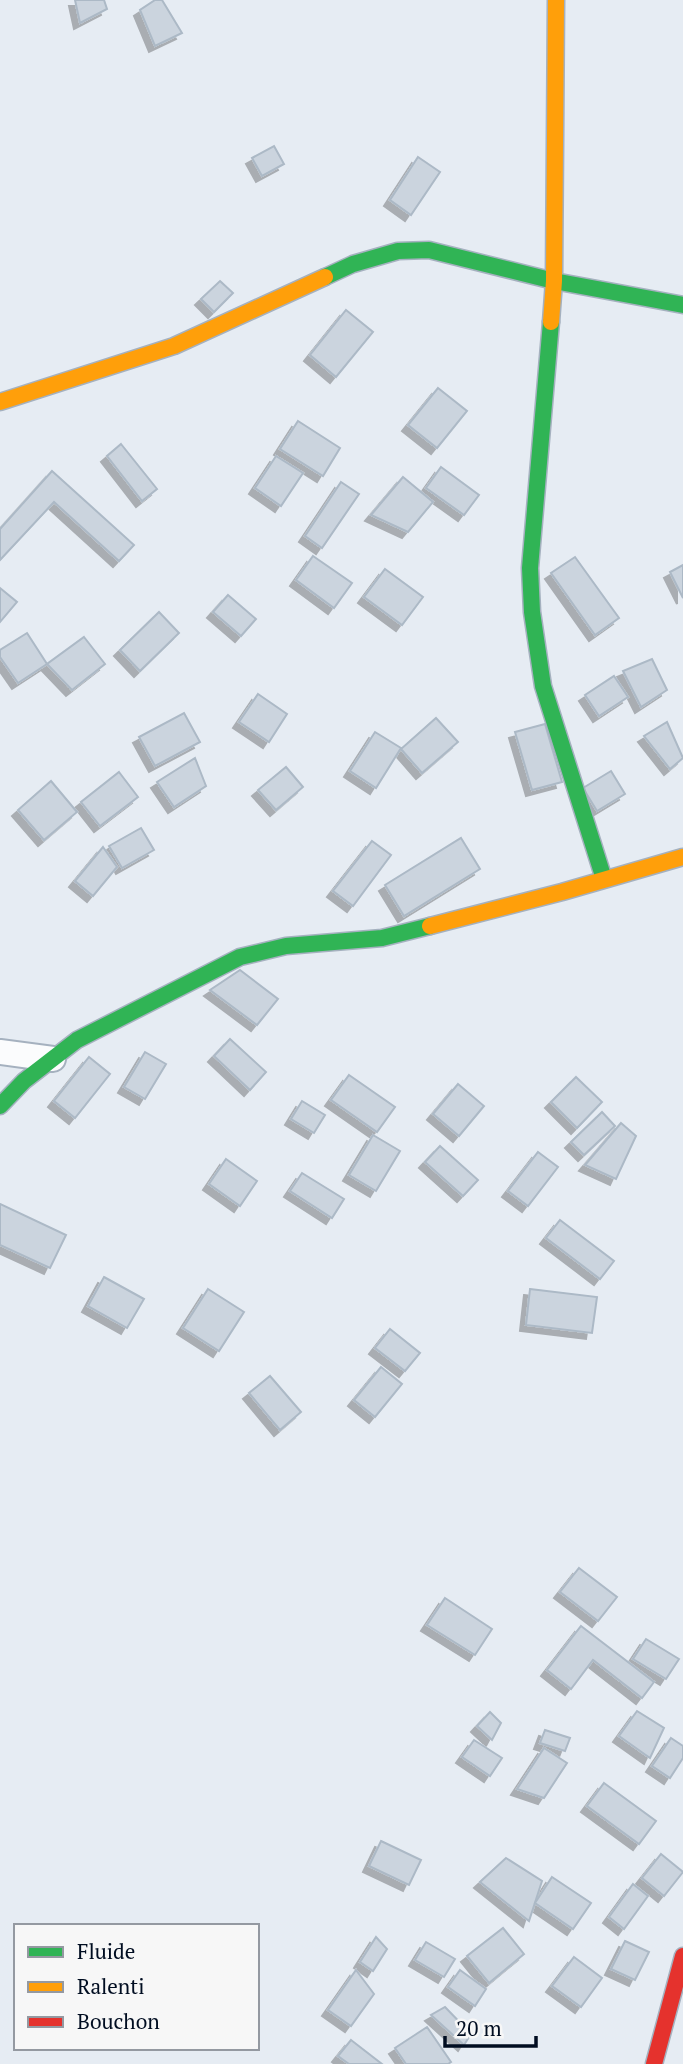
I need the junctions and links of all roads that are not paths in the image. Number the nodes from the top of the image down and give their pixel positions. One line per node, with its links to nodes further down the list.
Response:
1 (556, 0): 2 (street)
2 (554, 281): 3 (street); 4 (street); 6 (street)
3 (683, 305)
4 (0, 402)
5 (683, 857): 6 (street)
6 (604, 879): 8 (street)
7 (0, 1052): 8 (street)
8 (53, 1059): 9 (street)
9 (0, 1106)
10 (683, 1956): 11 (street)
11 (654, 2064)

